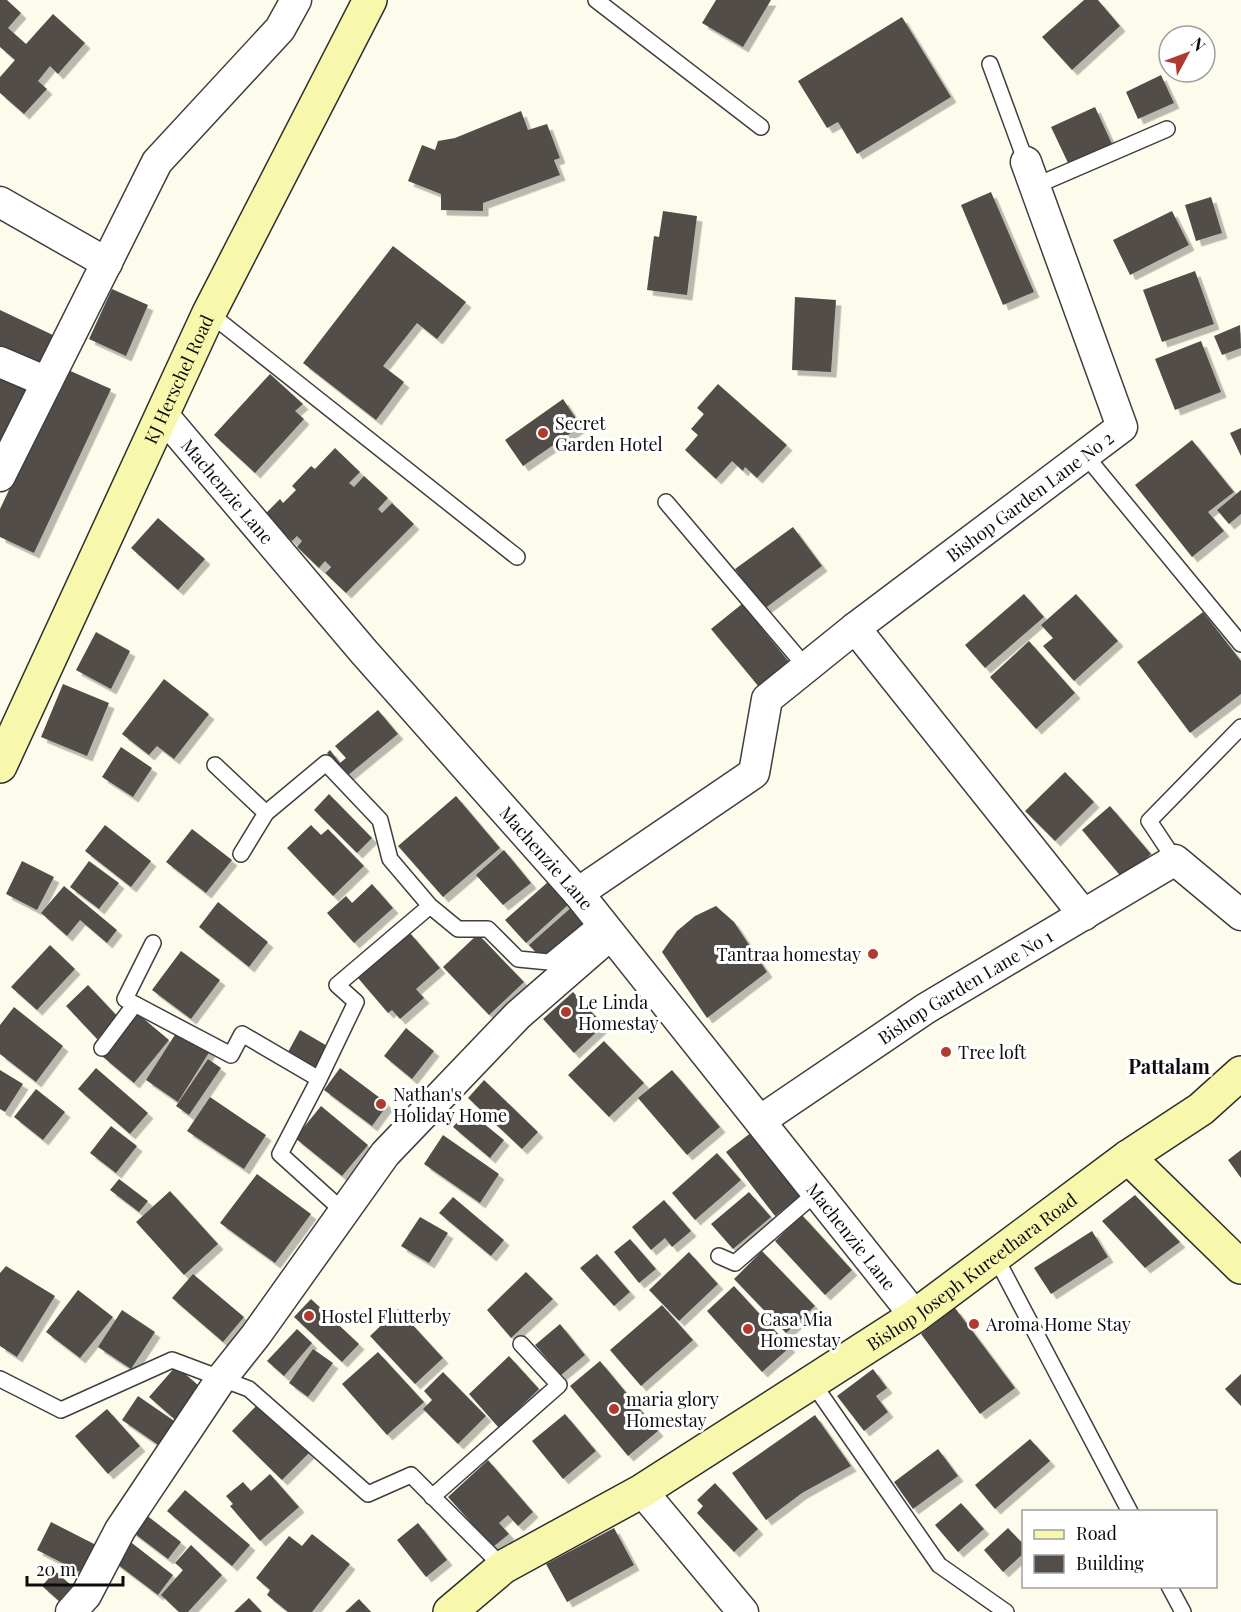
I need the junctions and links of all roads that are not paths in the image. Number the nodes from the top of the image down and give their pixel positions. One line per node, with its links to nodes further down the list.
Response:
1 (296, 0): 9 (street)
2 (370, 0): 10 (main road, KJ Herschel Road)
3 (596, 0): 5 (lane)
4 (990, 64): 7 (lane)
5 (760, 128)
6 (1167, 129): 7 (lane)
7 (1031, 174): 14 (street, Bishop Garden Lane No 2)
8 (0, 202): 9 (street)
9 (107, 263): 12 (street)
10 (209, 313): 13 (main road, KJ Herschel Road); 17 (lane)
11 (0, 362): 12 (street)
12 (47, 382): 15 (street)
13 (163, 415): 23 (main road, KJ Herschel Road); 27 (street, Machenzie Lane)
14 (1085, 455): 18 (street, Bishop Garden Lane No 2); 19 (lane)
15 (0, 476)
16 (666, 502): 20 (lane)
17 (517, 557)
18 (855, 628): 20 (street, Bishop Garden Lane No 2); 29 (street)
19 (1241, 644)
20 (806, 668): 27 (street, Bishop Garden Lane No 2)
21 (1241, 727): 26 (lane)
22 (215, 765): 24 (lane)
23 (0, 766)
24 (266, 813): 25 (lane); 28 (lane)
25 (241, 854)
26 (1174, 860): 29 (street, Bishop Garden Lane No 1); 30 (street)
27 (578, 894): 31 (street, Machenzie Lane)
28 (430, 906): 31 (lane); 36 (lane)
29 (1084, 915): 37 (street, Bishop Garden Lane No 1)
30 (1241, 915)
31 (605, 928): 37 (street, Machenzie Lane); 40 (street)
32 (153, 943): 33 (lane)
33 (135, 1004): 34 (lane); 36 (lane)
34 (102, 1048)
35 (1241, 1073): 38 (main road, Bishop Joseph Kureethara Road)
36 (319, 1079): 40 (lane)
37 (760, 1120): 39 (street, Machenzie Lane)
38 (1128, 1157): 42 (main road, Bishop Joseph Kureethara Road); 43 (main road)
39 (817, 1192): 41 (lane); 44 (street, Machenzie Lane)
40 (343, 1211): 47 (street)
41 (719, 1256)
42 (995, 1256): 44 (main road, Bishop Joseph Kureethara Road); 51 (lane)
43 (1241, 1268)
44 (915, 1316): 48 (main road, Bishop Joseph Kureethara Road)
45 (521, 1344): 50 (lane)
46 (0, 1378): 47 (lane)
47 (221, 1379): 50 (lane); 54 (street)
48 (812, 1382): 49 (main road, Bishop Joseph Kureethara Road); 57 (lane)
49 (642, 1491): 52 (main road, Bishop Joseph Kureethara Road); 56 (street)
50 (432, 1497): 52 (lane)
51 (1129, 1510)
52 (503, 1567): 55 (main road, Bishop Joseph Kureethara Road)
53 (1170, 1588): 58 (lane)
54 (71, 1612)
55 (450, 1612)
56 (743, 1612)
57 (1006, 1612)
58 (1183, 1612)

